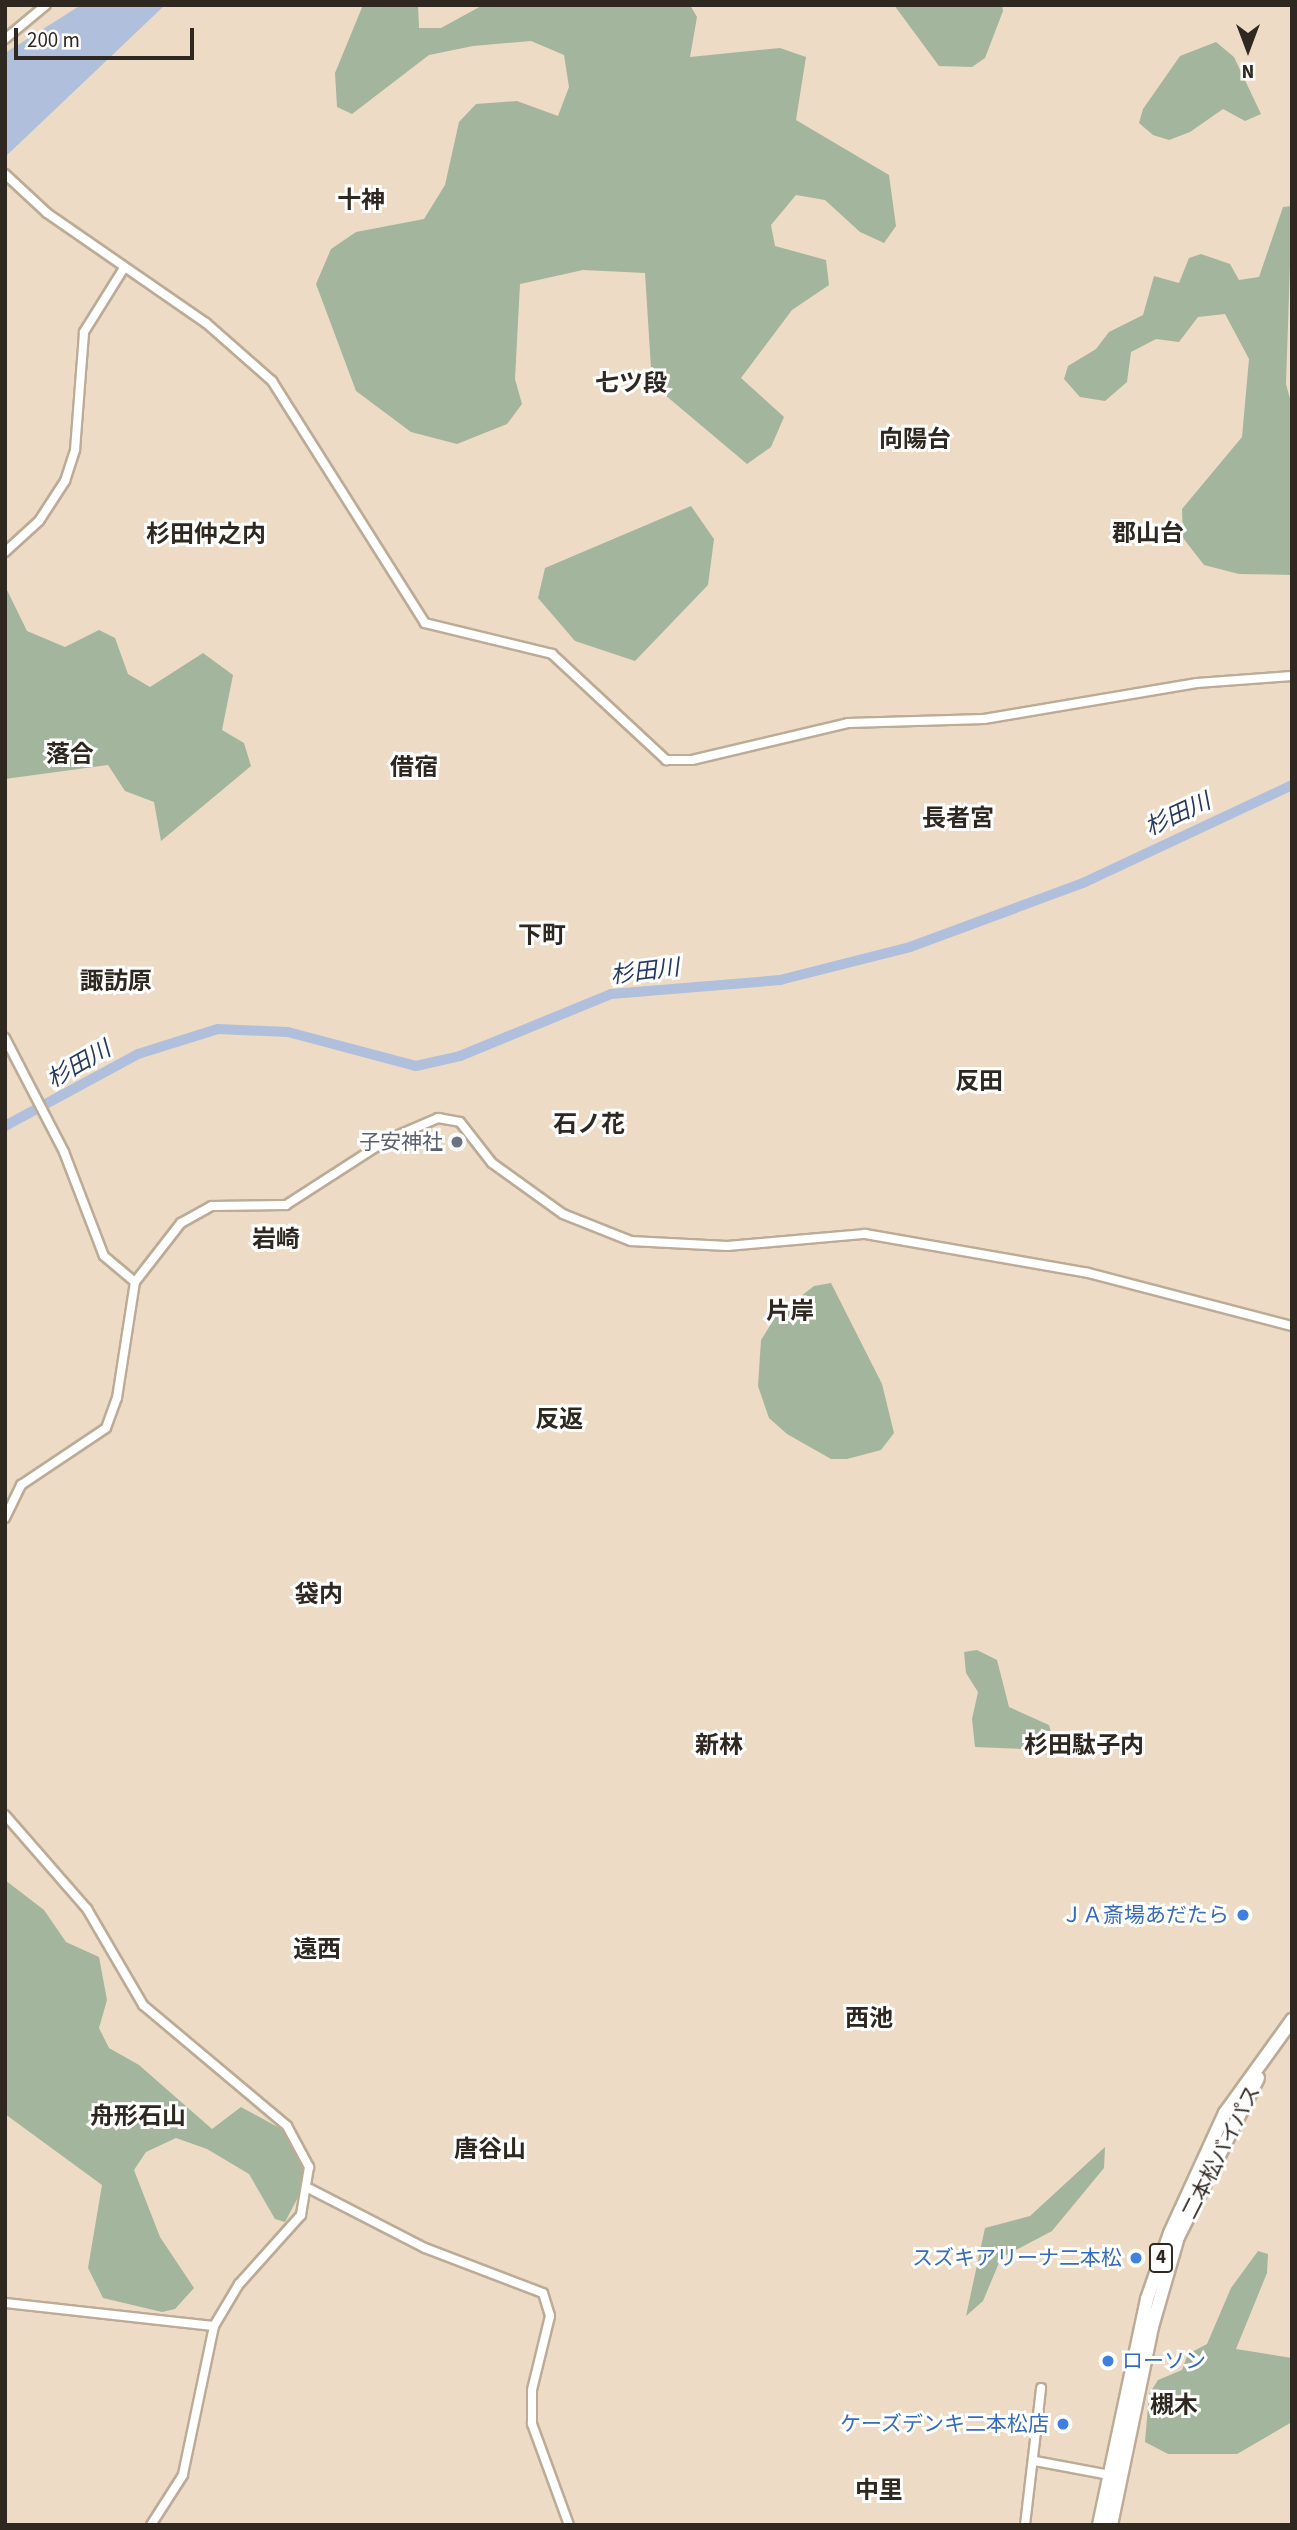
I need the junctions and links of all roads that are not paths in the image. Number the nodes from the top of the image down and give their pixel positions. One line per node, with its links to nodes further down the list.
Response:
1 (46, 5): 2 (street)
2 (5, 39)
3 (5, 174): 4 (street)
4 (124, 268): 5 (street); 6 (street)
5 (5, 552)
6 (1292, 676)
7 (5, 1038): 8 (street)
8 (135, 1282): 9 (street); 10 (street)
9 (1292, 1326)
10 (5, 1518)
11 (5, 1815): 14 (street)
12 (1292, 2020): 19 (highway, 二本松バイパス / 4)
13 (1292, 2033): 24 (highway, 二本松バイパス / 4)
14 (310, 2189): 16 (street); 21 (street)
15 (5, 2303): 16 (street)
16 (214, 2326): 20 (street)
17 (1041, 2388): 18 (street)
18 (1035, 2461): 19 (street); 22 (street)
19 (1110, 2475): 23 (highway, 二本松バイパス / 4)
20 (151, 2525)
21 (569, 2525)
22 (1025, 2525)
23 (1099, 2525)
24 (1111, 2525)

